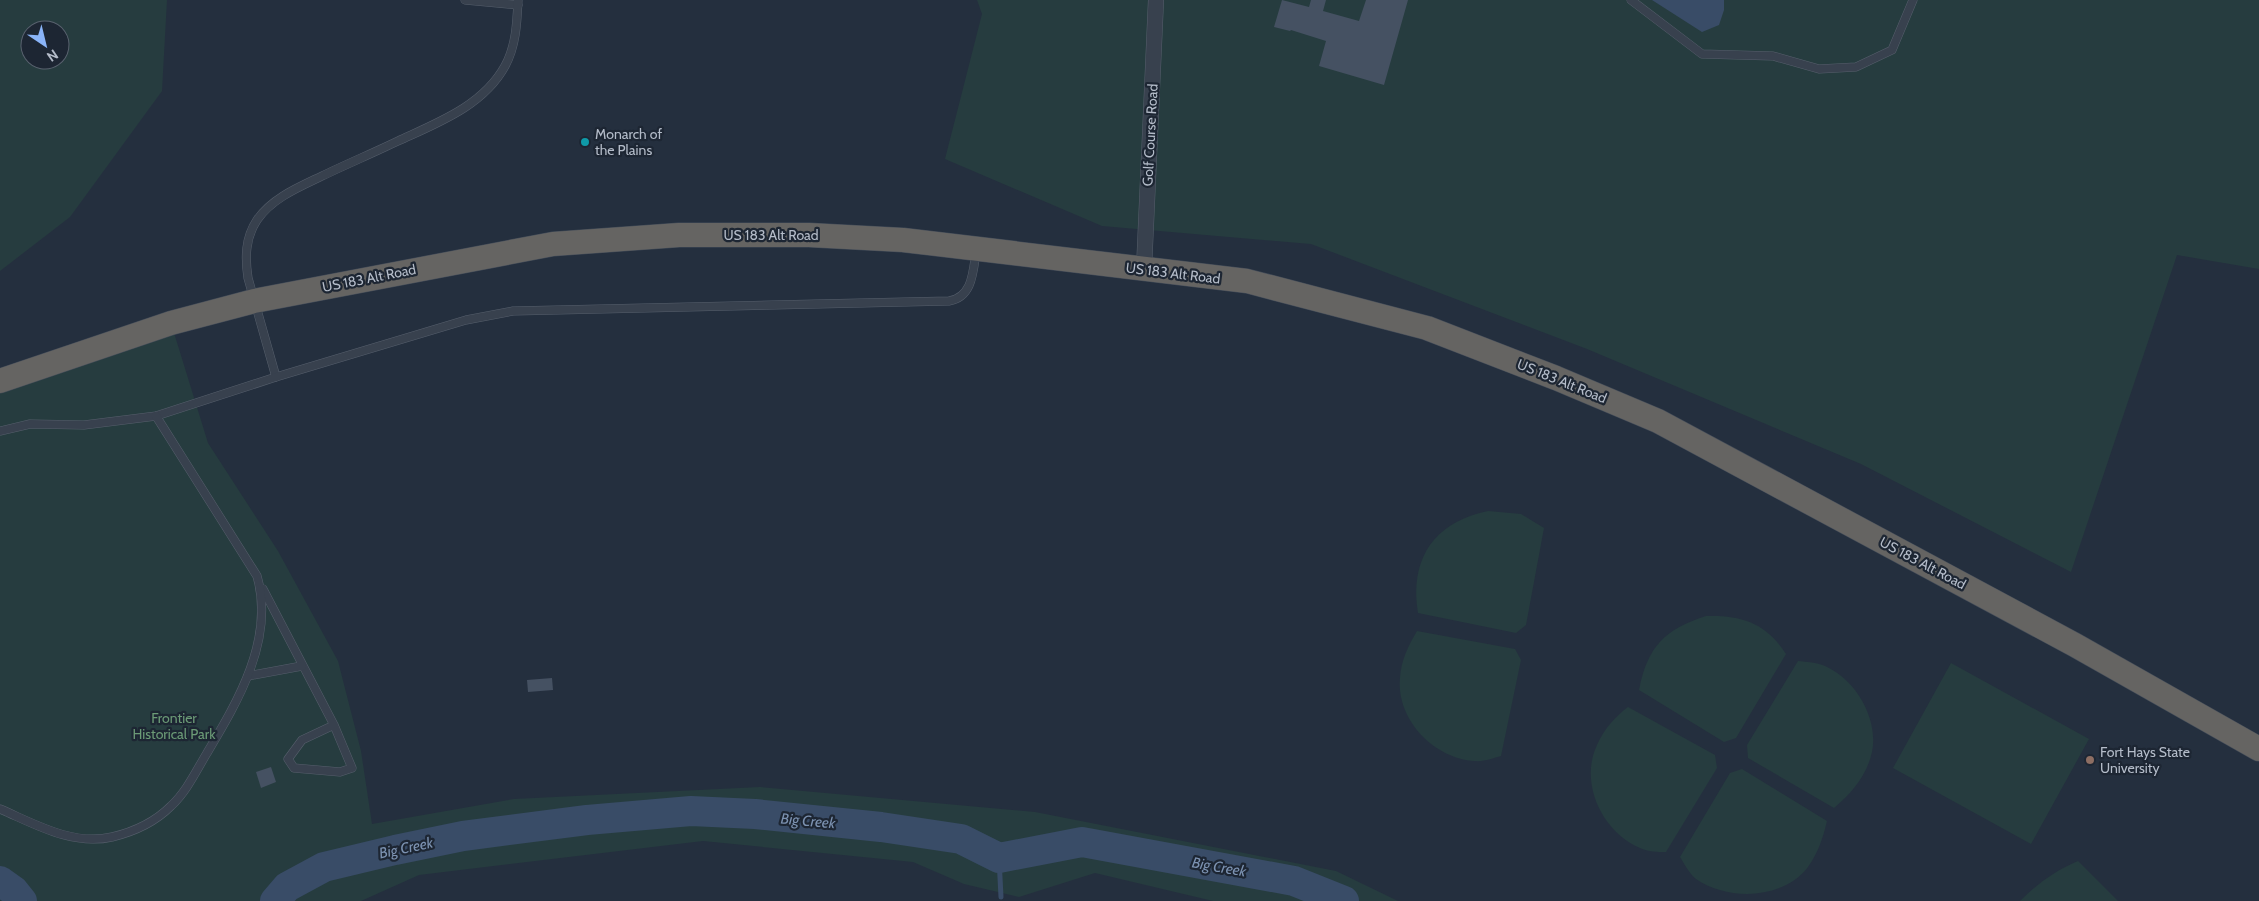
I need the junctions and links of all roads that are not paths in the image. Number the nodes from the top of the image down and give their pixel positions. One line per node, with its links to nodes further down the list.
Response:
1 (465, 0): 5 (lane)
2 (1156, 0): 7 (street, Golf Course Road)
3 (1631, 0): 4 (lane)
4 (1913, 0)
5 (518, 2): 8 (lane)
6 (977, 249): 7 (highway, US 183 Alt Road); 8 (highway, US 183 Alt Road); 9 (lane)
7 (1144, 269): 17 (highway, US 183 Alt Road)
8 (254, 301): 9 (lane); 10 (highway, US 183 Alt Road)
9 (276, 377): 11 (lane)
10 (0, 381)
11 (156, 416): 12 (lane); 13 (lane)
12 (0, 431)
13 (257, 576): 14 (lane); 15 (lane)
14 (302, 666): 15 (lane); 16 (lane)
15 (248, 676): 18 (lane)
16 (334, 725): 16 (lane)
17 (2259, 749)
18 (0, 809)

